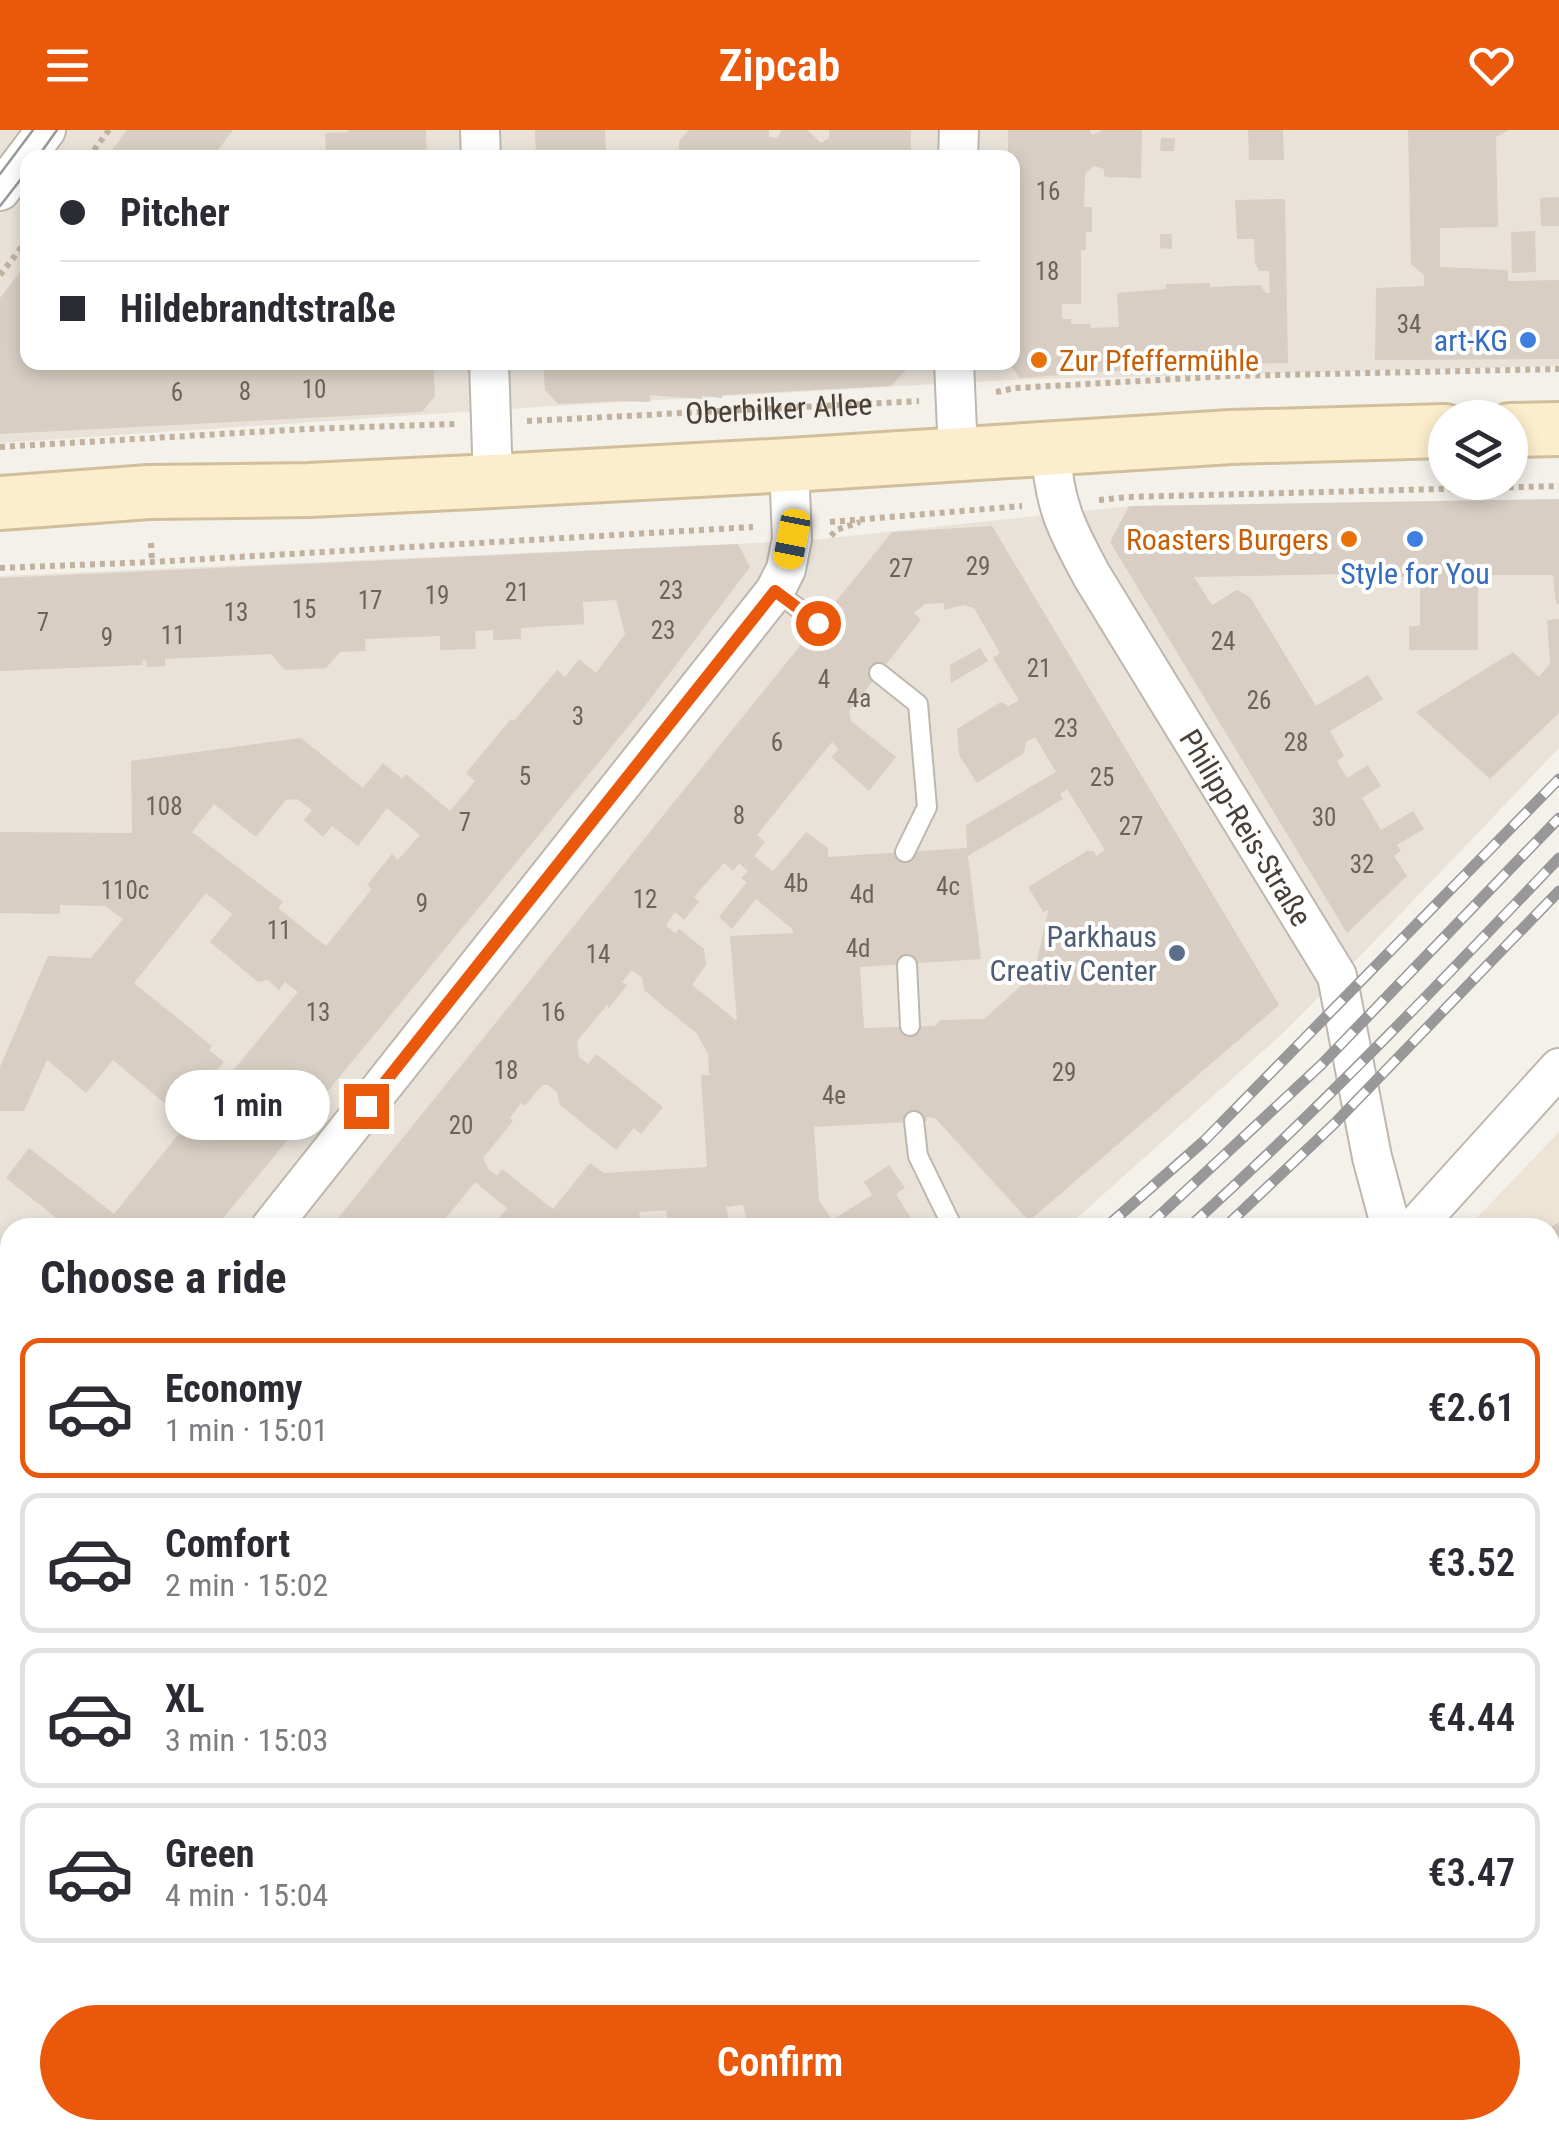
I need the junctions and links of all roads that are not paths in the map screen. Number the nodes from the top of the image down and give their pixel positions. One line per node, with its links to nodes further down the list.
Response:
1 (46, 130): 2 (street)
2 (31, 150)
3 (20, 164): 4 (street)
4 (0, 191)
5 (489, 370): 13 (street)
6 (954, 370): 11 (street)
7 (1559, 429): 8 (main road)
8 (1528, 430)
9 (1428, 431): 10 (main road, Oberbilker Allee)
10 (1051, 447): 11 (main road, Oberbilker Allee); 25 (street, Philipp-Reis-Straße)
11 (958, 453): 12 (main road, Oberbilker Allee)
12 (789, 465): 13 (main road, Oberbilker Allee); 15 (street)
13 (492, 481): 14 (main road, Oberbilker Allee)
14 (0, 502)
15 (775, 591): 16 (lane); 23 (street)
16 (818, 623)
17 (879, 673): 18 (lane)
18 (905, 852)
19 (907, 965): 20 (lane)
20 (910, 1026)
21 (1559, 1068): 26 (street)
22 (914, 1122): 24 (lane)
23 (279, 1218)
24 (948, 1218)
25 (1388, 1218)
26 (1423, 1218)

